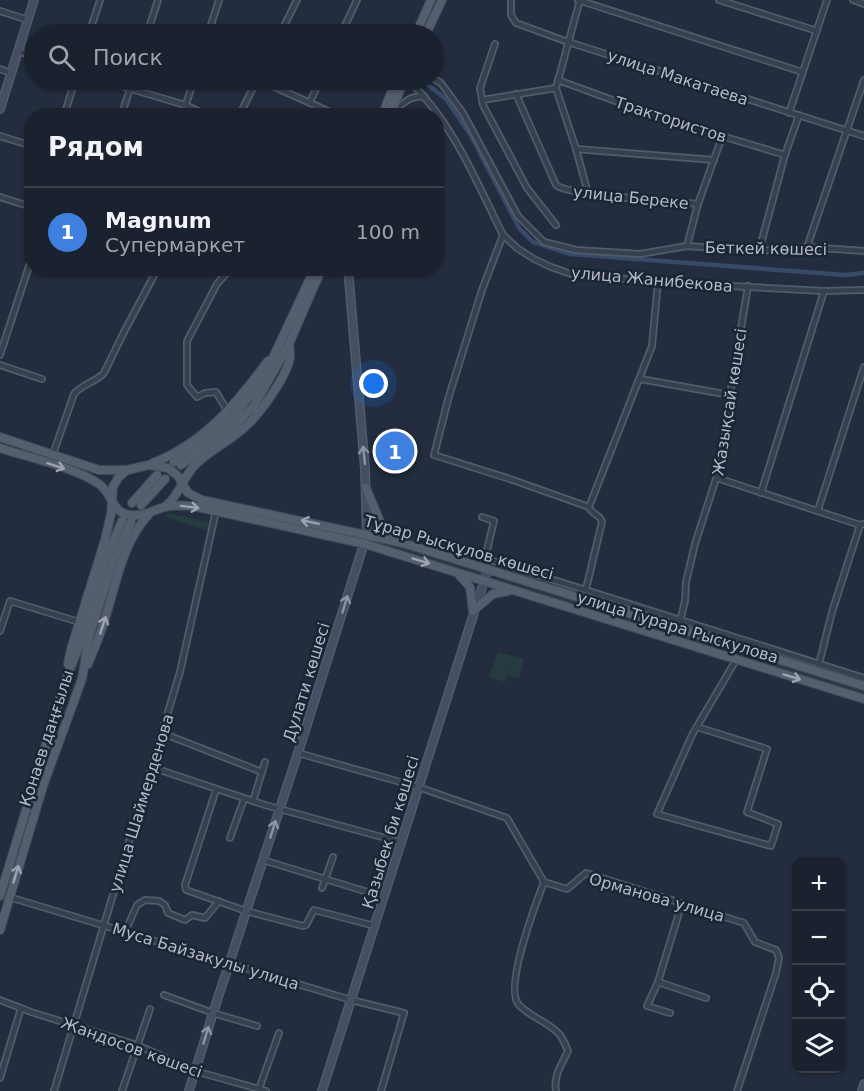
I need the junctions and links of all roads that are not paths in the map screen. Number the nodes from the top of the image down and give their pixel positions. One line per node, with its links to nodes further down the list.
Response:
1 (34, 0): 16 (main road)
2 (100, 0): 18 (street)
3 (158, 0): 19 (street)
4 (219, 0): 20 (street)
5 (297, 0): 21 (street)
6 (357, 0): 22 (street)
7 (431, 0): 23 (main road)
8 (442, 0): 24 (main road)
9 (512, 0): 27 (street, улица Макатаева)
10 (580, 0): 27 (street); 32 (street)
11 (719, 0): 25 (street)
12 (827, 0): 25 (street)
13 (853, 0): 14 (street)
14 (864, 4)
15 (0, 11): 16 (street)
16 (28, 20): 17 (main road)
17 (27, 24)
18 (92, 24)
19 (150, 24)
20 (211, 24)
21 (284, 24)
22 (346, 24)
23 (420, 24)
24 (431, 24)
25 (817, 31): 32 (street)
26 (24, 32): 29 (main road)
27 (568, 42): 34 (street); 65 (street, улица Макатаева)
28 (495, 44): 50 (street)
29 (18, 51): 30 (street); 33 (main road)
30 (24, 53)
31 (0, 69): 33 (street)
32 (802, 72): 65 (street)
33 (11, 73): 64 (main road)
34 (558, 80): 37 (street); 71 (street, Трактористов)
35 (864, 80): 68 (street)
36 (444, 87): 82 (street, Беткей көшесі)
37 (556, 88): 48 (street); 73 (street)
38 (72, 90): 54 (street)
39 (129, 90): 55 (street)
40 (136, 90): 52 (street)
41 (190, 90): 52 (street)
42 (253, 90): 58 (street)
43 (282, 90): 51 (street)
44 (315, 90): 51 (street)
45 (392, 90): 60 (main road)
46 (401, 90): 61 (main road)
47 (417, 90): 49 (street, улица Жанибекова)
48 (516, 94): 50 (street); 76 (street, улица Береке)
49 (424, 96): 62 (street); 63 (street, улица Жанибекова)
50 (482, 100): 80 (street)
51 (310, 102): 53 (street)
52 (185, 105): 56 (street); 57 (street)
53 (318, 106): 59 (street)
54 (66, 108)
55 (124, 108)
56 (184, 108)
57 (192, 108)
58 (243, 108)
59 (322, 108)
60 (385, 108)
61 (393, 108)
62 (398, 108)
63 (433, 108)
64 (0, 109)
65 (789, 112): 66 (street, улица Макатаева)
66 (799, 115): 68 (street, улица Макатаева); 74 (street)
67 (444, 122): 81 (street, улица Жанибекова)
68 (846, 131): 70 (street, улица Макатаева); 83 (street)
69 (0, 136): 72 (street)
70 (864, 136)
71 (722, 137): 74 (street, Трактористов); 75 (street)
72 (24, 144)
73 (576, 149): 75 (street); 76 (street)
74 (785, 155): 84 (street)
75 (714, 160): 79 (street)
76 (588, 194): 79 (street, улица Береке)
77 (0, 197): 78 (street)
78 (24, 204)
79 (698, 204): 82 (street)
80 (556, 225)
81 (503, 235): 92 (street, улица Жанибекова); 118 (street)
82 (687, 246): 84 (street, Беткей көшесі)
83 (807, 247): 84 (street, Беткей көшесі); 85 (street, Беткей көшесі)
84 (759, 251)
85 (864, 251)
86 (26, 276): 98 (street)
87 (154, 276): 107 (street)
88 (224, 276): 104 (street)
89 (311, 276): 97 (main road)
90 (319, 276): 96 (main road)
91 (349, 276): 112 (main road, Дулати көшесі, one-way to 91)
92 (658, 282): 93 (street, улица Жанибекова); 102 (street)
93 (748, 286): 95 (street, улица Жанибекова); 103 (street, Жазықсай көшесі)
94 (864, 290): 95 (street, улица Жанибекова)
95 (824, 291): 113 (street)
96 (289, 344): 97 (main road); 111 (main road)
97 (279, 345): 104 (main road)
98 (0, 355)
99 (0, 365): 101 (street)
100 (864, 367): 119 (street)
101 (42, 379)
102 (640, 379): 103 (street); 118 (street)
103 (730, 395): 110 (street, Жазықсай көшесі)
104 (228, 412): 108 (main road)
105 (0, 437): 107 (main road)
106 (0, 448): 114 (main road, one-way to 114)
107 (53, 454): 109 (main road)
108 (149, 465): 109 (main road); 111 (main road, Тұрар Рыскұлов көшесі)
109 (127, 470): 114 (main road)
110 (717, 478): 113 (street); 138 (street, Жазықсай көшесі)
111 (182, 482): 117 (main road); 126 (main road, Тұрар Рыскұлов көшесі, one-way to 111)
112 (366, 488): 126 (main road, Дулати көшесі); 127 (main road)
113 (761, 493): 119 (street)
114 (112, 500): 121 (main road); 139 (main road)
115 (132, 503): 116 (main road)
116 (141, 504)
117 (165, 507): 120 (main road, one-way to 120); 121 (main road)
118 (589, 507): 134 (street)
119 (819, 510): 125 (street)
120 (216, 511): 128 (main road); 151 (street, улица Шаймерденова)
121 (149, 514): 146 (main road, one-way to 121)
122 (482, 517): 130 (street)
123 (122, 521): 147 (main road)
124 (131, 522): 146 (main road, Қонаев даңғылы)
125 (862, 524): 143 (street)
126 (367, 534): 127 (main road, Тұрар Рыскұлов көшесі); 128 (main road, Дулати көшесі)
127 (403, 543): 129 (main road, Тұрар Рыскұлов көшесі)
128 (365, 544): 132 (main road, Тұрар Рыскұлов көшесі, one-way to 132); 152 (main road, Дулати көшесі, one-way to 128)
129 (438, 553): 130 (street); 131 (main road, Тұрар Рыскұлов көшесі)
130 (488, 559): 131 (street); 134 (street)
131 (488, 569): 133 (main road, Қазыбек би көшесі); 136 (main road, Тұрар Рыскұлов көшесі)
132 (448, 570): 133 (main road, Тұрар Рыскұлов көшесі); 137 (main road)
133 (484, 582): 135 (main road, улица Турара Рыскулова); 137 (main road, Қазыбек би көшесі)
134 (585, 589): 136 (street)
135 (524, 594): 137 (main road); 142 (main road, улица Турара Рыскулова)
136 (599, 598): 138 (street); 141 (main road, Тұрар Рыскұлов көшесі)
137 (473, 611): 156 (main road, Қазыбек би көшесі)
138 (680, 621): 143 (street)
139 (79, 622): 140 (street); 147 (main road)
140 (0, 631)
141 (756, 653): 144 (main road); 148 (main road, Тұрар Рыскұлов көшесі)
142 (736, 660): 144 (main road, улица Турара Рыскулова); 150 (street)
143 (819, 664): 145 (street)
144 (752, 665): 149 (main road, улица Турара Рыскулова, one-way to 149)
145 (864, 678)
146 (82, 679): 169 (main road, Қонаев даңғылы, one-way to 146)
147 (65, 681): 168 (main road)
148 (864, 686)
149 (864, 699)
150 (697, 727): 150 (street)
151 (162, 733): 154 (street, улица Шаймерденова); 155 (street)
152 (298, 753): 156 (street); 160 (main road, Дулати көшесі)
153 (264, 762): 155 (street)
154 (152, 767): 157 (street); 174 (street, улица Шаймерденова)
155 (262, 772): 159 (street)
156 (418, 787): 162 (main road, Қазыбек би көшесі); 166 (street)
157 (216, 790): 158 (street); 171 (street)
158 (244, 799): 159 (street); 161 (street)
159 (253, 801): 160 (street)
160 (279, 808): 162 (street); 164 (main road, Дулати көшесі, one-way to 160)
161 (230, 838)
162 (400, 842): 170 (main road, Қазыбек би көшесі)
163 (333, 857): 165 (street)
164 (263, 860): 165 (street); 173 (main road, Дулати көшесі)
165 (325, 880): 167 (street); 170 (street)
166 (543, 882): 172 (street, Орманова улица); 202 (street)
167 (322, 888)
168 (0, 896)
169 (9, 897): 174 (street, Муса Байзакулы улица); 176 (main road, Қонаев даңғылы)
170 (384, 897): 175 (main road, Қазыбек би көшесі)
171 (219, 901): 173 (street); 177 (street)
172 (682, 903): 179 (street); 203 (street, Орманова улица)
173 (246, 911): 175 (street); 178 (main road, Дулати көшесі)
174 (104, 926): 177 (street, Муса Байзакулы улица); 188 (street, улица Шаймерденова)
175 (375, 926): 183 (main road, Қазыбек би көшесі)
176 (0, 930)
177 (125, 932): 178 (street, Муса Байзакулы улица)
178 (229, 964): 183 (street, Муса Байзакулы улица); 186 (main road, Дулати көшесі)
179 (658, 982): 181 (street); 187 (street)
180 (164, 995): 186 (street)
181 (706, 998)
182 (0, 1000): 184 (street, Жандосов көшесі)
183 (351, 1000): 200 (main road, Қазыбек би көшесі); 201 (street, Муса Байзакулы улица)
184 (21, 1008): 188 (street, Жандосов көшесі); 193 (street)
185 (150, 1009): 191 (street)
186 (213, 1013): 189 (street); 192 (main road, Дулати көшесі, one-way to 186)
187 (670, 1013)
188 (73, 1026): 191 (street, Жандосов көшесі); 197 (street, улица Шаймерденова)
189 (257, 1026)
190 (279, 1033): 195 (street)
191 (137, 1046): 192 (street, Жандосов көшесі); 198 (street)
192 (195, 1071): 195 (street, Жандосов көшесі); 196 (main road, Дулати көшесі)
193 (0, 1078)
194 (864, 1084): 204 (main road)
195 (257, 1089): 199 (street, Жандосов көшесі)
196 (192, 1090)
197 (54, 1091)
198 (122, 1091)
199 (266, 1091)
200 (321, 1091)
201 (381, 1091)
202 (556, 1091)
203 (737, 1091)
204 (862, 1091)

